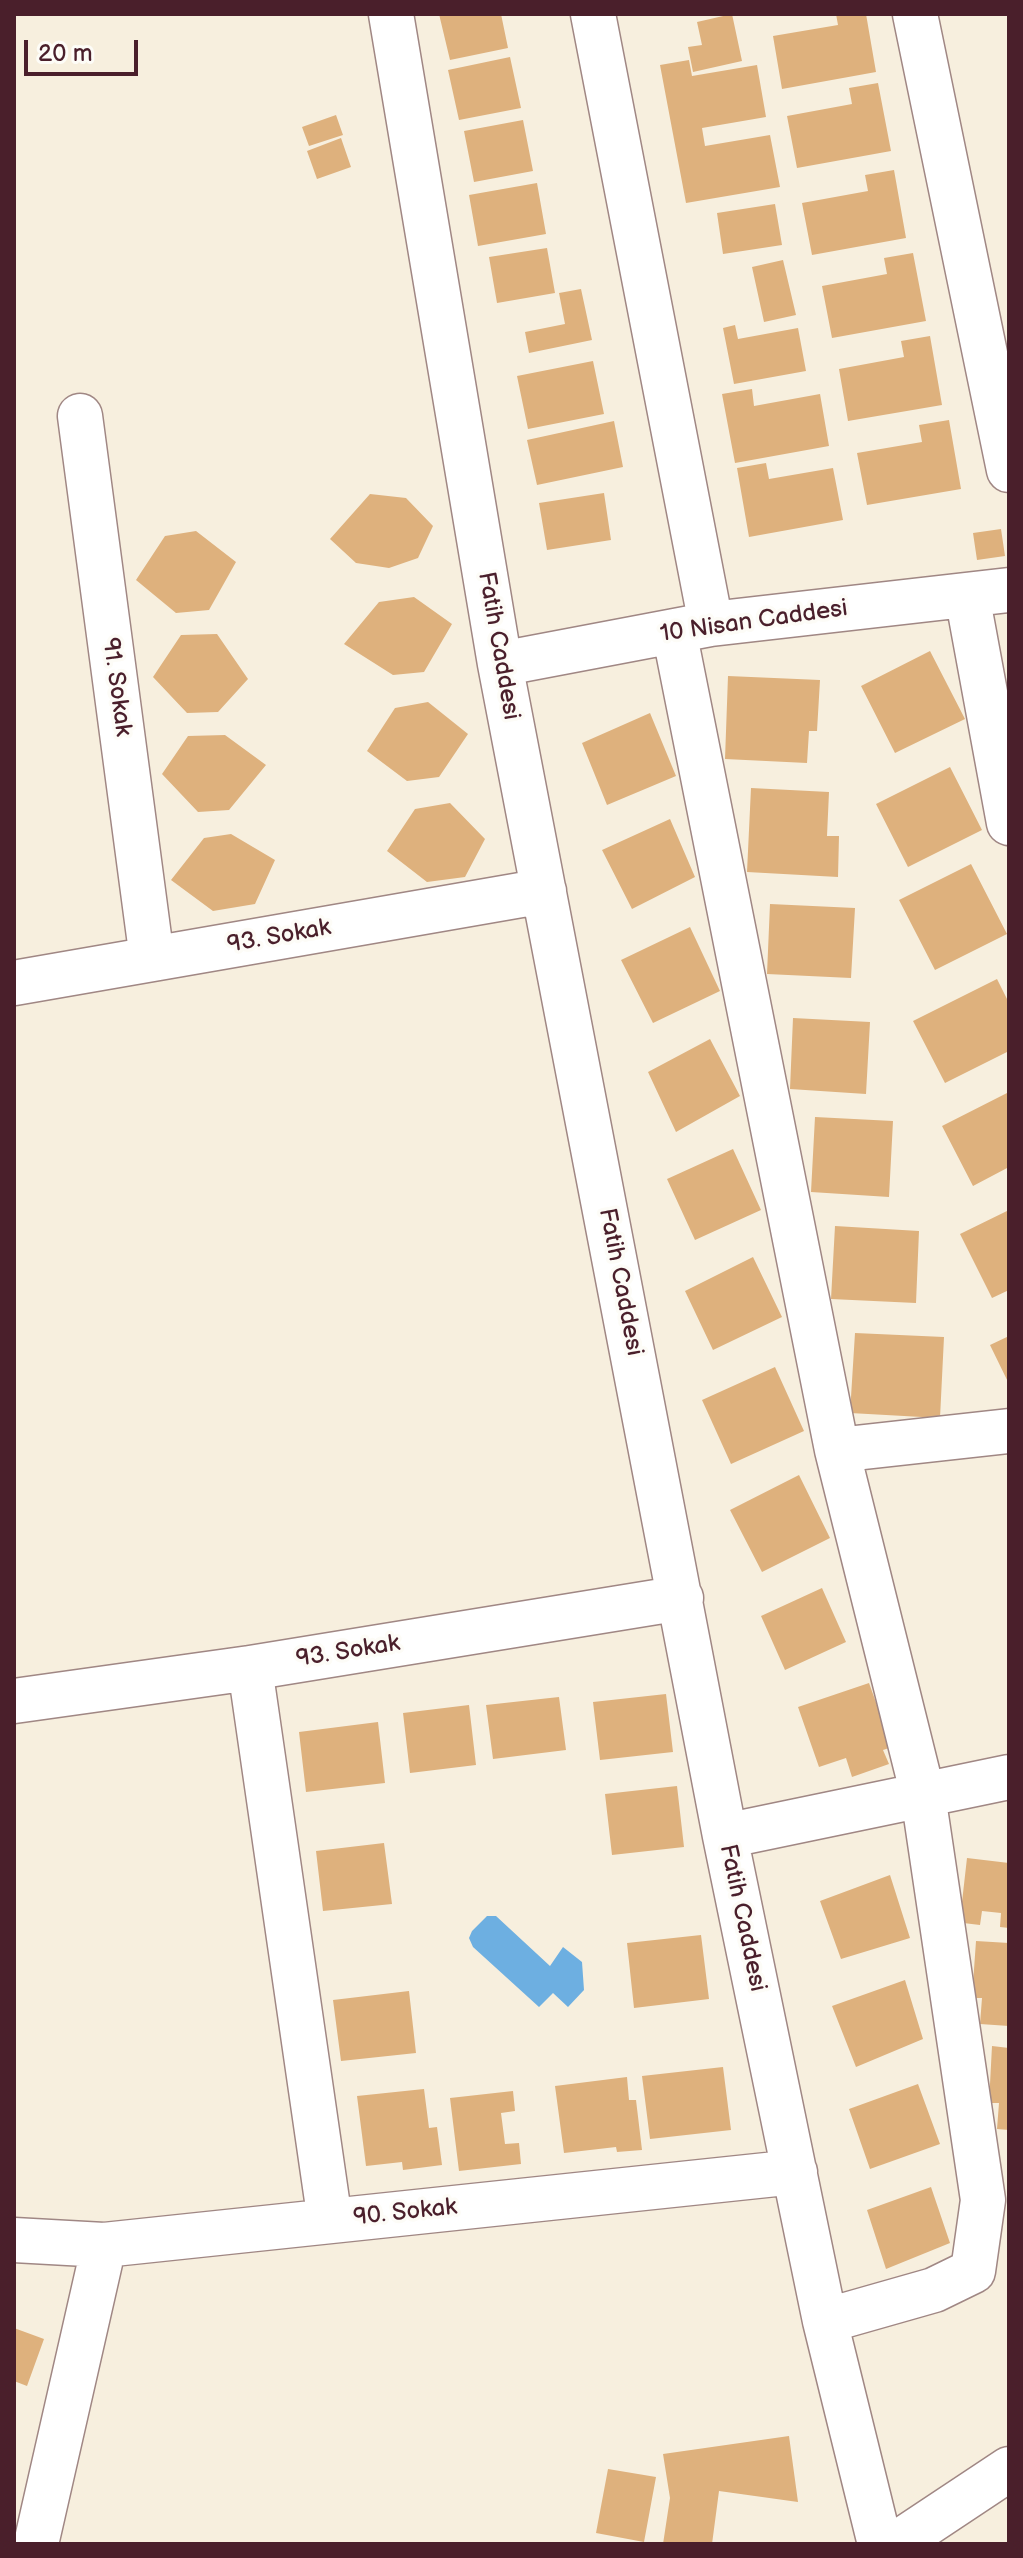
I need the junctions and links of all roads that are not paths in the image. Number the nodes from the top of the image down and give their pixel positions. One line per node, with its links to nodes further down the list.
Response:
1 (391, 14): 8 (street, Fatih Caddesi)
2 (593, 14): 7 (street)
3 (915, 14): 5 (street)
4 (80, 416): 11 (street, 91. Sokak)
5 (1009, 470)
6 (988, 592): 7 (street, 10 Nisan Caddesi); 9 (street)
7 (692, 628): 8 (street, 10 Nisan Caddesi); 14 (street)
8 (500, 664): 10 (street, Fatih Caddesi)
9 (1009, 823)
10 (544, 891): 11 (street, 93. Sokak); 15 (street, Fatih Caddesi)
11 (152, 959): 12 (street, 93. Sokak)
12 (14, 983)
13 (1009, 1431): 14 (street)
14 (837, 1450): 19 (street)
15 (681, 1598): 16 (street, 93. Sokak); 20 (street, Fatih Caddesi)
16 (250, 1668): 17 (street, 93. Sokak); 22 (street)
17 (14, 1701)
18 (1009, 1777): 19 (street)
19 (923, 1795): 20 (street); 25 (street)
20 (725, 1836): 21 (street, Fatih Caddesi)
21 (795, 2172): 22 (street, 90. Sokak); 25 (street, Fatih Caddesi)
22 (330, 2221): 24 (street, 90. Sokak)
23 (14, 2240): 24 (street, 90. Sokak)
24 (104, 2245): 27 (street)
25 (825, 2321): 28 (street, Fatih Caddesi)
26 (1009, 2469): 29 (street)
27 (36, 2544)
28 (880, 2544)
29 (896, 2544)

